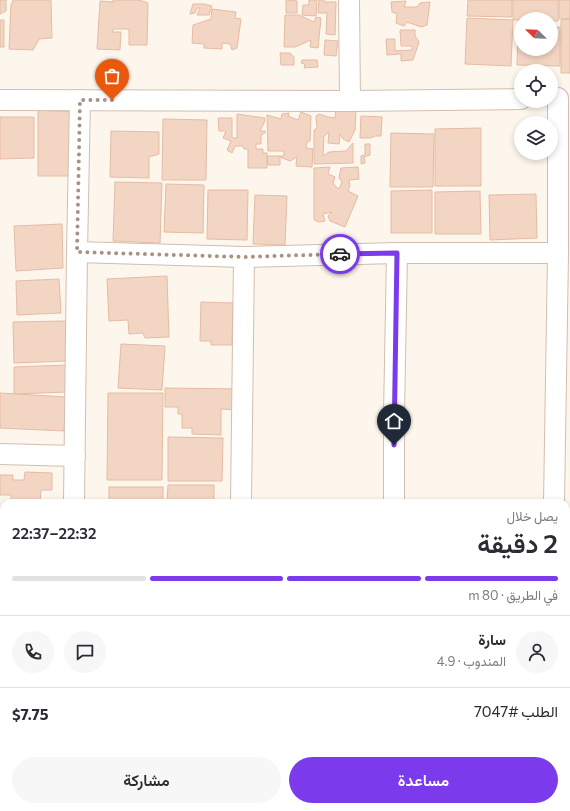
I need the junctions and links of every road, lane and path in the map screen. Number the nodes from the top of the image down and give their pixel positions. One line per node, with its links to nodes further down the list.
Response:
1 (349, 0): 6 (street)
2 (560, 98): 9 (street)
3 (514, 99): 6 (street)
4 (0, 100): 5 (street)
5 (80, 100): 6 (street); 7 (street)
6 (350, 101)
7 (77, 252): 10 (street); 12 (street)
8 (397, 253): 9 (street); 10 (street); 16 (street)
9 (558, 253): 13 (street)
10 (244, 257): 15 (street)
11 (0, 454): 12 (street)
12 (75, 456): 14 (street)
13 (563, 456): 17 (street)
14 (74, 499)
15 (241, 499)
16 (394, 499)
17 (555, 499)

